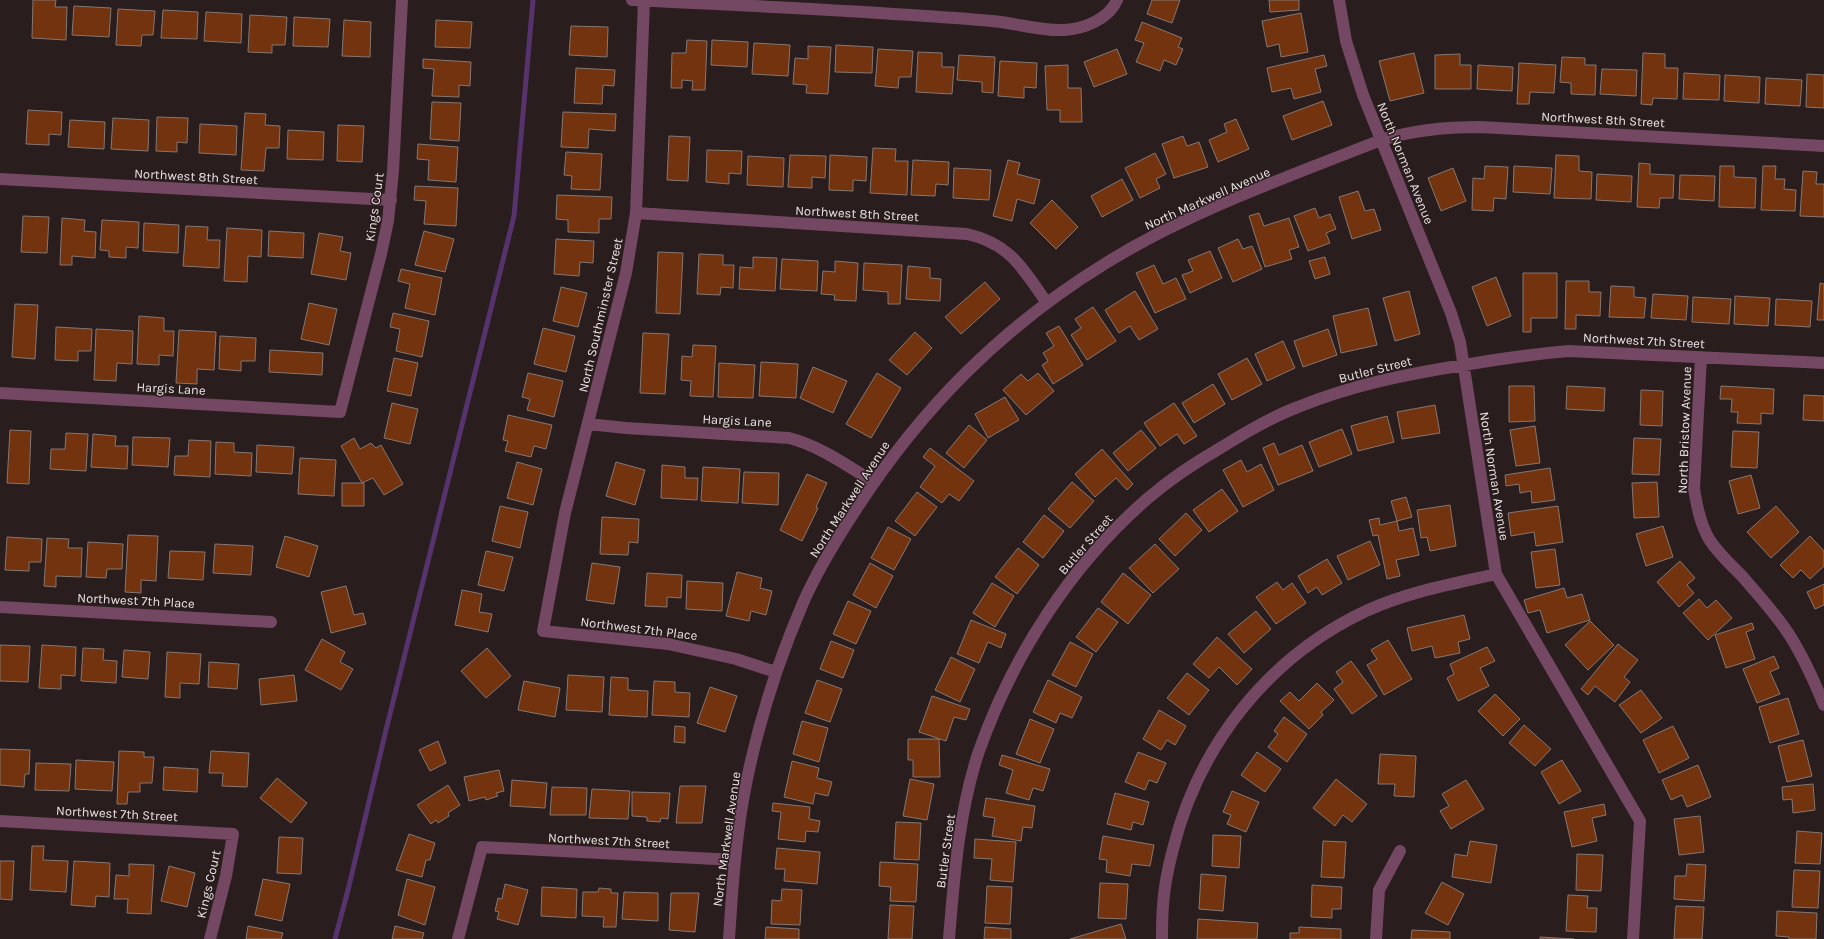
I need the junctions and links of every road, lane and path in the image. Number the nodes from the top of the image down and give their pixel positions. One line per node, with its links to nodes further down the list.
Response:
1 (402, 0): 9 (street, Kings Court)
2 (632, 0): 3 (street)
3 (644, 0): 4 (street); 10 (street, North Southminster Street)
4 (1117, 0)
5 (1339, 0): 6 (street, North Norman Avenue)
6 (1381, 140): 7 (street, Northwest 8th Street); 11 (street, North Markwell Avenue); 14 (street, North Norman Avenue)
7 (1824, 146)
8 (0, 179): 9 (street, Northwest 8th Street)
9 (391, 200): 16 (street, Kings Court)
10 (636, 213): 11 (street, Northwest 8th Street); 17 (street, North Southminster Street)
11 (1047, 303): 18 (street, North Markwell Avenue)
12 (1701, 357): 13 (street, Northwest 7th Street); 14 (street, Northwest 7th Street); 24 (street, North Bristow Avenue)
13 (1824, 364)
14 (1463, 365): 19 (street, North Norman Avenue); 32 (street, Butler Street)
15 (0, 393): 16 (street, Hargis Lane)
16 (340, 412)
17 (588, 424): 18 (street, Hargis Lane); 22 (street, North Southminster Street)
18 (874, 482): 23 (street, North Markwell Avenue)
19 (1496, 574): 33 (street); 35 (street, North Norman Avenue)
20 (0, 607): 21 (street, Northwest 7th Place)
21 (271, 622)
22 (543, 631): 23 (street, Northwest 7th Place)
23 (776, 672): 28 (street, North Markwell Avenue)
24 (1824, 705)
25 (0, 821): 26 (street, Northwest 7th Street)
26 (233, 834): 29 (street, Kings Court)
27 (1400, 851): 34 (street)
28 (735, 860): 30 (street, Northwest 7th Street); 31 (street, North Markwell Avenue)
29 (210, 939)
30 (458, 939)
31 (729, 939)
32 (949, 939)
33 (1162, 939)
34 (1376, 939)
35 (1633, 939)

